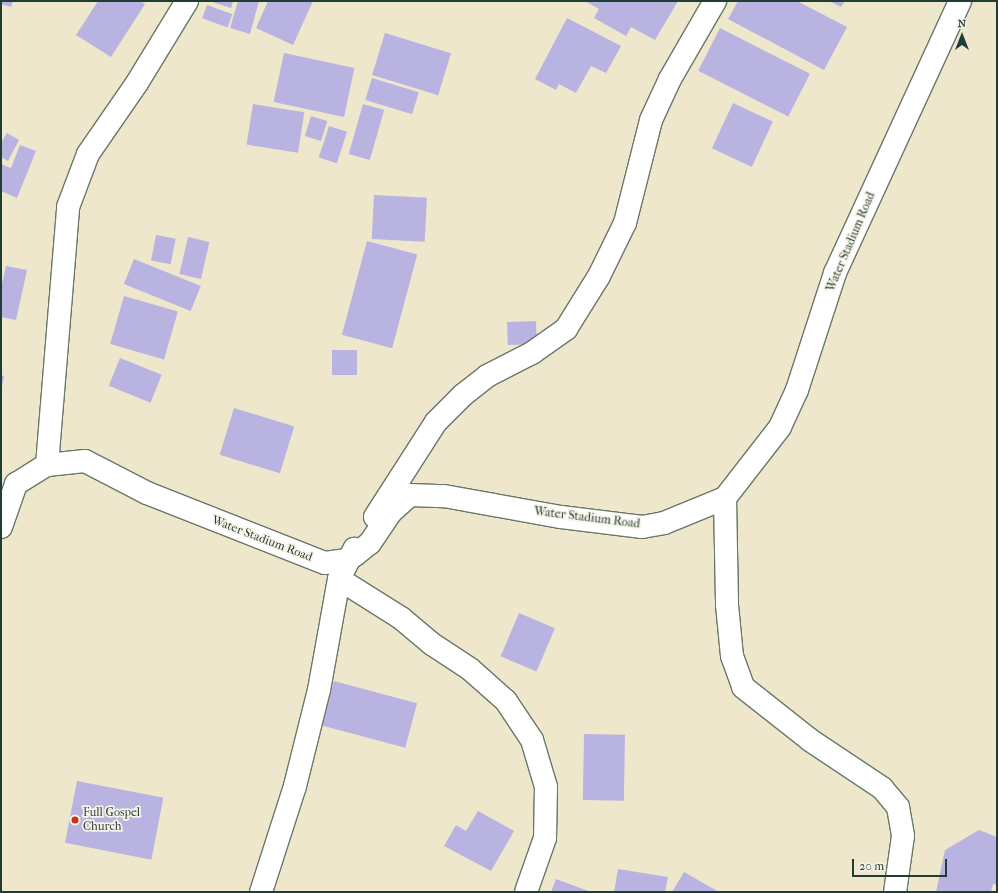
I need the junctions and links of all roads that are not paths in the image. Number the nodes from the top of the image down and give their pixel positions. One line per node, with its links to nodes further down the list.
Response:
1 (187, 1): 4 (street)
2 (714, 1): 7 (street)
3 (960, 1): 5 (street, Water Stadium Road)
4 (47, 465): 6 (street, Water Stadium Road); 7 (street, Water Stadium Road)
5 (725, 498): 7 (street, Water Stadium Road); 10 (street)
6 (1, 527)
7 (343, 569): 8 (street); 9 (street)
8 (261, 892)
9 (526, 892)
10 (895, 892)

